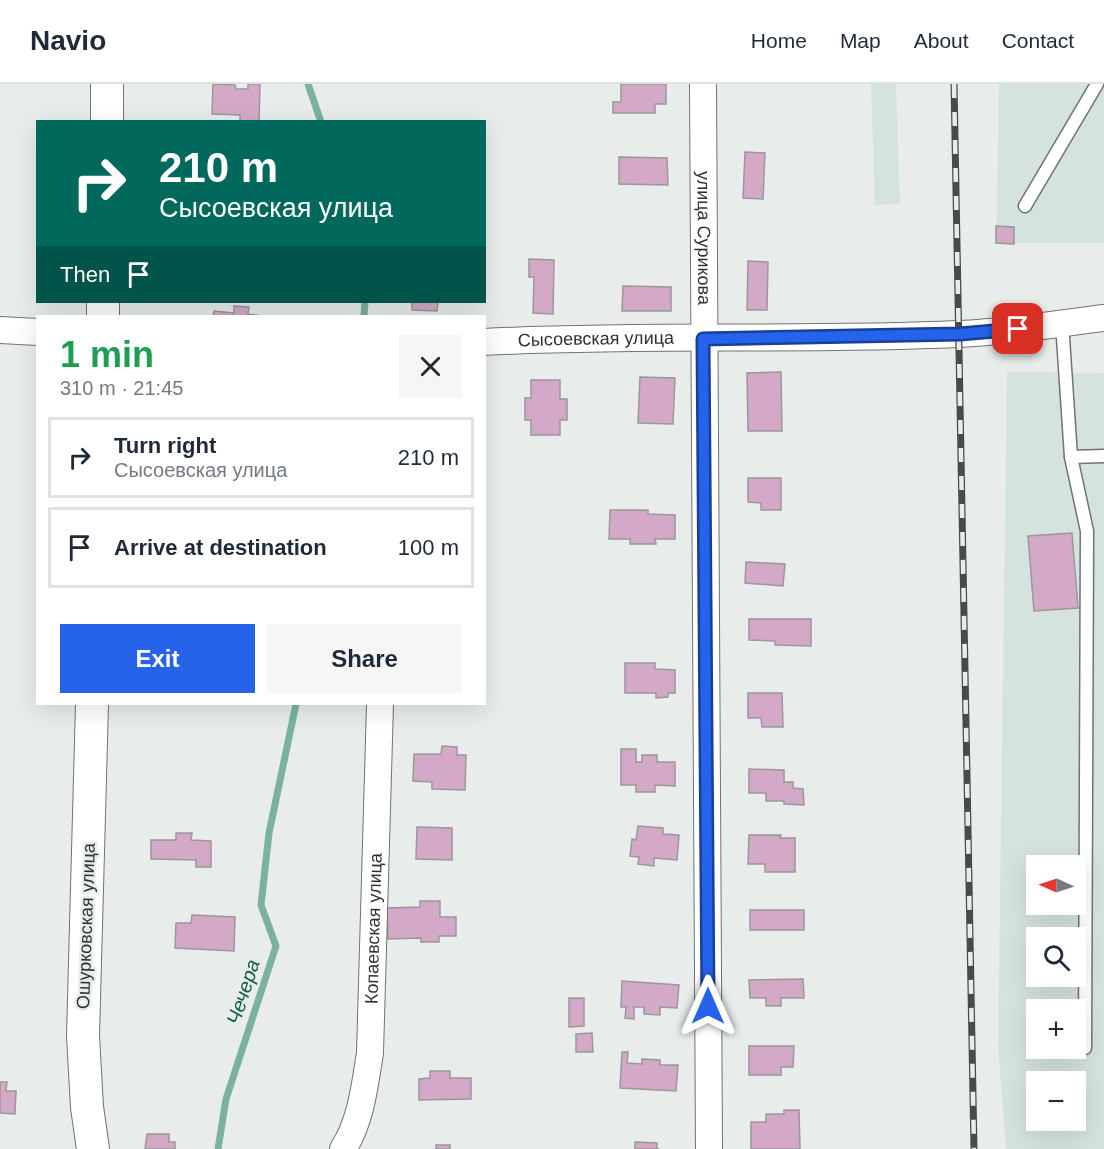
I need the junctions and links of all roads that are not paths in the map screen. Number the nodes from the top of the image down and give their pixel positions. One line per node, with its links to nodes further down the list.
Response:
1 (107, 84): 4 (street)
2 (703, 84): 10 (street, улица Сурикова)
3 (1097, 84): 5 (lane)
4 (107, 120)
5 (1025, 206)
6 (1104, 318): 7 (street, Сысоевская улица)
7 (1062, 323): 10 (street, Сысоевская улица); 12 (lane)
8 (0, 330): 9 (street)
9 (36, 332)
10 (703, 339): 11 (street, Сысоевская улица); 19 (street, улица Сурикова)
11 (486, 342)
12 (1071, 456): 13 (lane); 16 (lane)
13 (1104, 456)
14 (92, 705): 17 (street, Ошурковская улица)
15 (380, 705): 18 (street, Копаевская улица)
16 (1085, 999)
17 (93, 1149)
18 (342, 1149)
19 (709, 1149)

